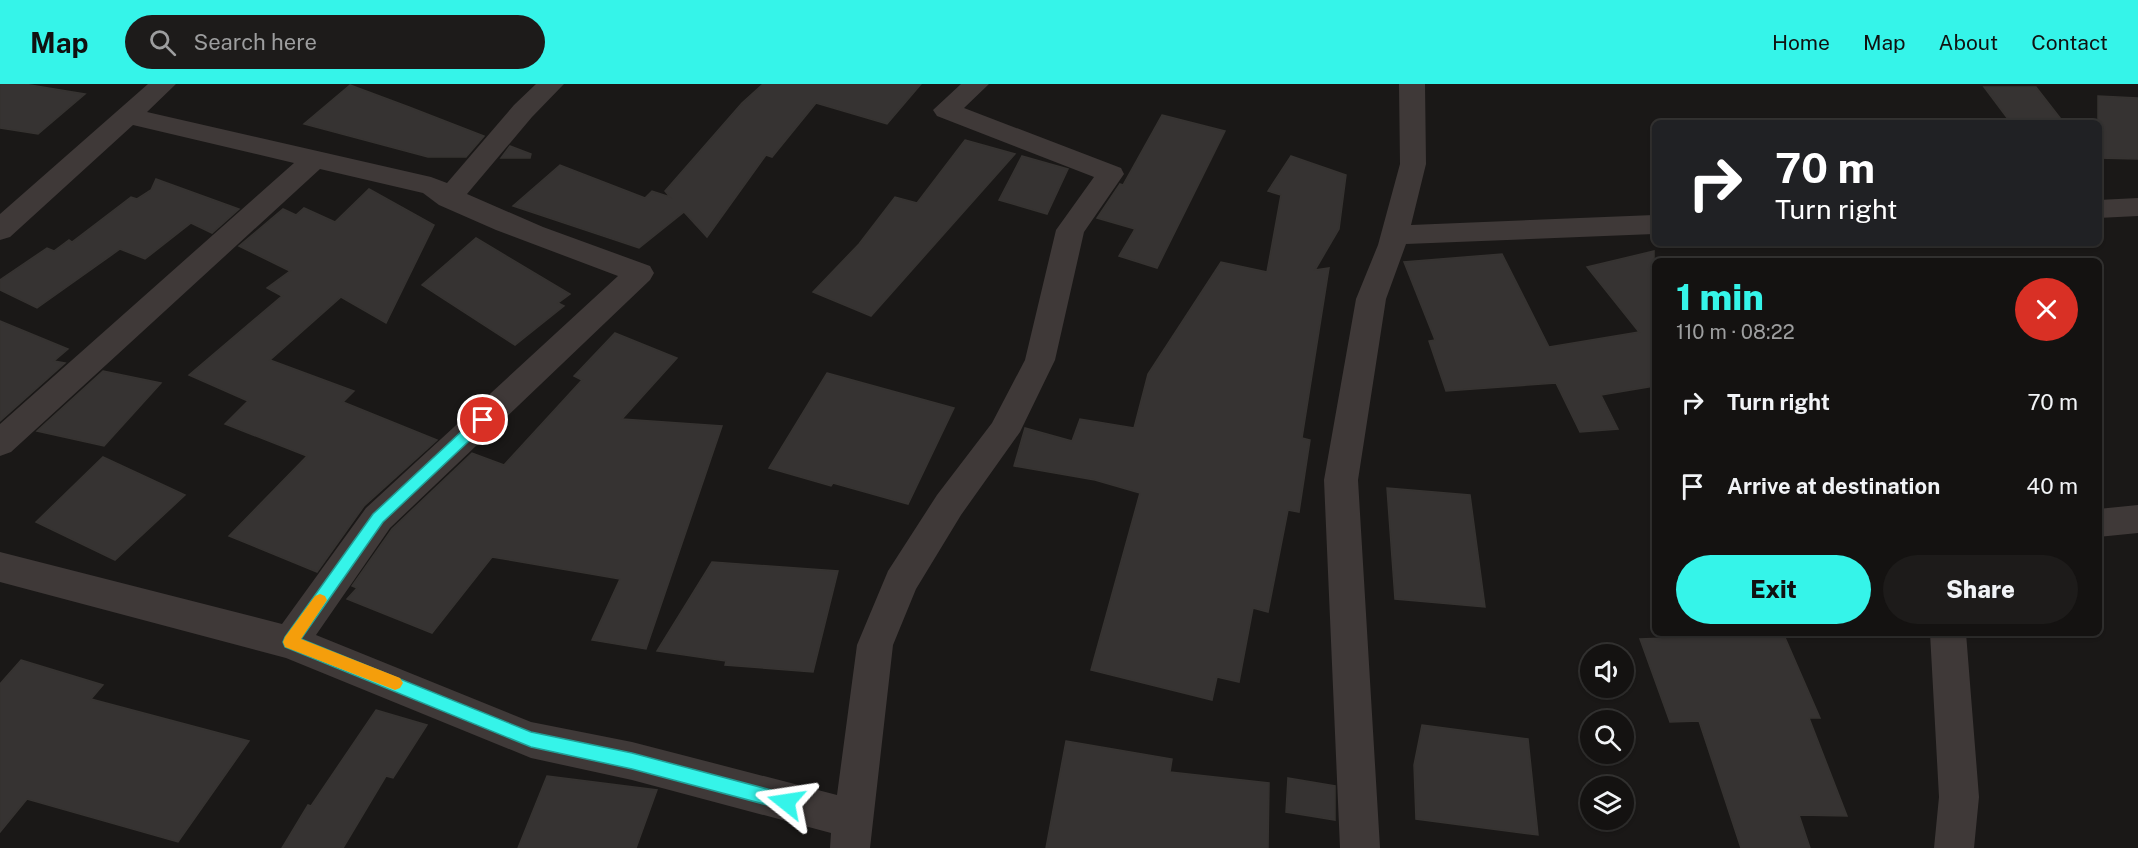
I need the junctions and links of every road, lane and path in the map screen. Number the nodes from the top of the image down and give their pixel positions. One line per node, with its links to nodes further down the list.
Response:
1 (163, 84): 5 (street)
2 (551, 84): 7 (street)
3 (976, 84): 19 (street)
4 (1413, 84): 12 (street)
5 (128, 116): 6 (street); 11 (street)
6 (316, 158): 7 (street); 13 (street)
7 (449, 198): 18 (street)
8 (2102, 209): 9 (street)
9 (2134, 212)
10 (1652, 225): 12 (street)
11 (0, 230)
12 (1394, 235): 20 (street)
13 (0, 443)
14 (2138, 519): 15 (street)
15 (2102, 523)
16 (0, 567): 18 (street)
17 (1948, 636): 21 (street)
18 (290, 642): 19 (street)
19 (851, 834)
20 (1360, 848)
21 (1954, 848)

